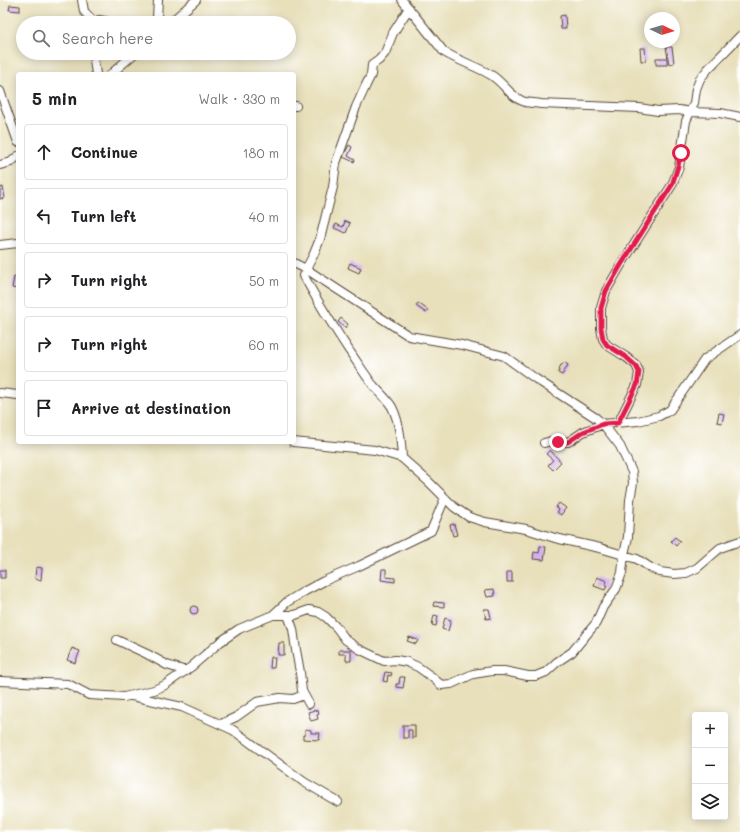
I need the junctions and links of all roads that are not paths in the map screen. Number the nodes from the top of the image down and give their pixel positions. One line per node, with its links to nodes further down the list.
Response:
1 (82, 0): 6 (street)
2 (158, 0): 7 (street)
3 (196, 0): 8 (street)
4 (402, 0): 5 (street)
5 (409, 8): 15 (street); 23 (street)
6 (88, 16)
7 (157, 16)
8 (178, 16)
9 (740, 36): 15 (street)
10 (94, 60): 12 (street)
11 (127, 60): 13 (street)
12 (96, 72)
13 (113, 72)
14 (0, 91): 17 (street)
15 (691, 112): 16 (street); 27 (street)
16 (740, 117)
17 (16, 136)
18 (16, 158): 19 (street)
19 (0, 165)
20 (16, 243): 21 (street)
21 (0, 246)
22 (296, 264): 23 (street)
23 (306, 268): 28 (street); 31 (street)
24 (740, 335): 27 (street)
25 (0, 393): 26 (street)
26 (16, 395)
27 (618, 423): 28 (street)
28 (603, 424): 30 (street); 34 (street)
29 (296, 442): 31 (street)
30 (544, 443)
31 (402, 458): 32 (street)
32 (445, 498): 34 (street); 35 (street)
33 (740, 541): 34 (street)
34 (624, 554): 36 (street)
35 (273, 615): 36 (street); 38 (street)
36 (288, 615): 41 (street)
37 (117, 640): 38 (street)
38 (186, 671): 40 (street)
39 (0, 681): 40 (street)
40 (130, 695): 43 (street)
41 (304, 695): 42 (street); 43 (street)
42 (309, 704)
43 (221, 724): 44 (street)
44 (338, 802)

